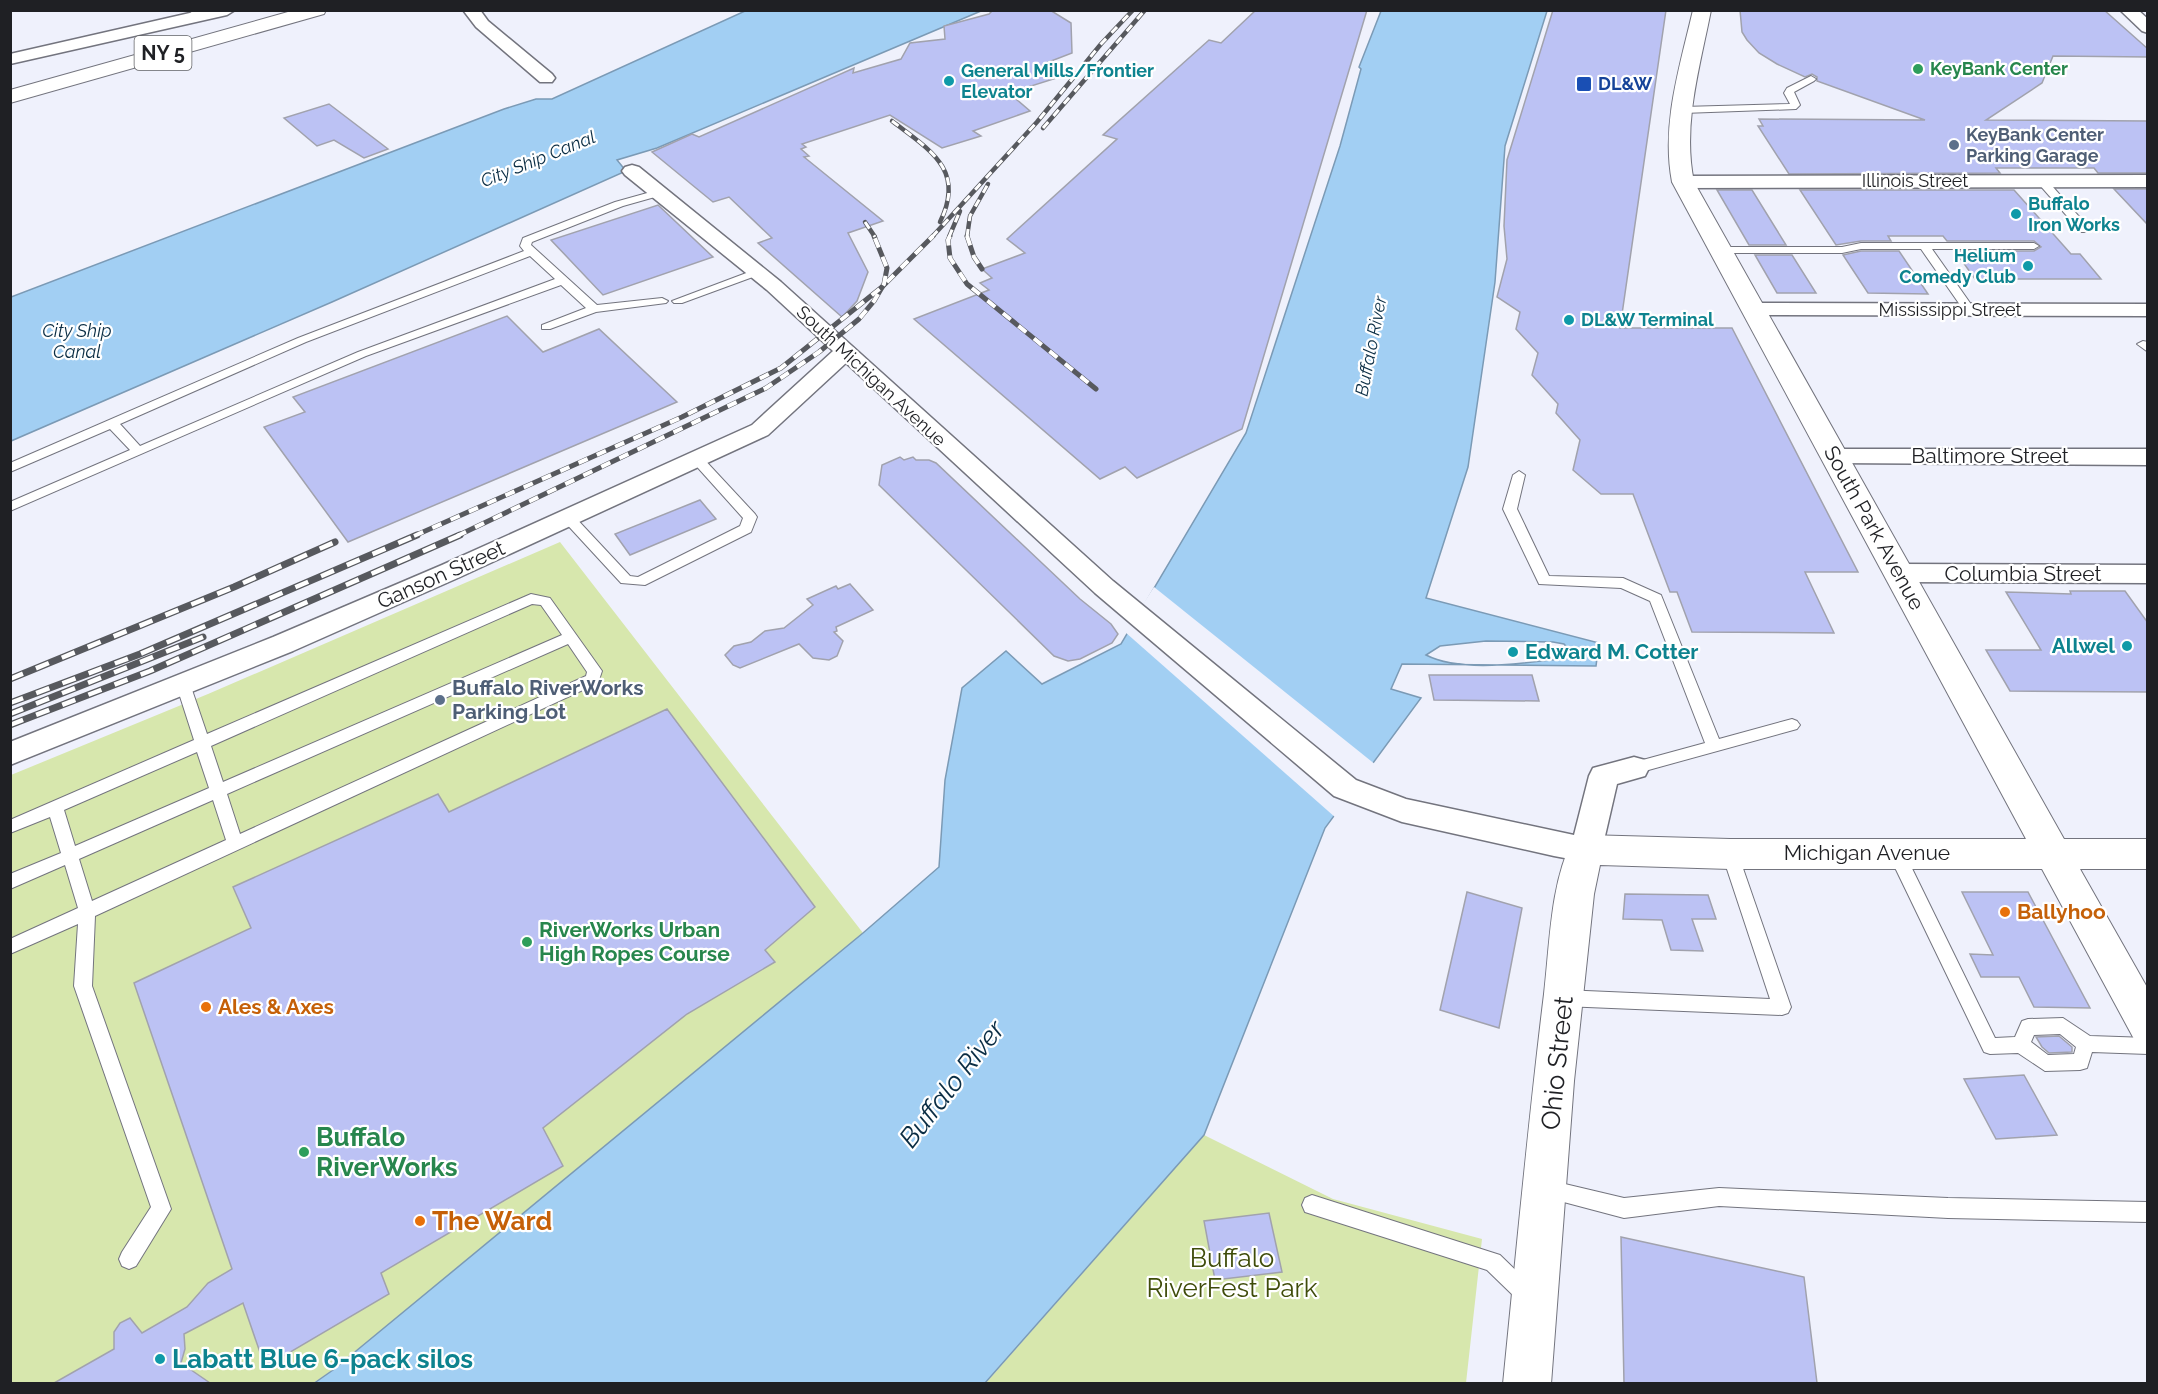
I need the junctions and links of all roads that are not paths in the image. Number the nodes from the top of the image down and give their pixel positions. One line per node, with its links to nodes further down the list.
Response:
1 (228, 10): 10 (street)
2 (281, 10): 13 (main road, NY 5)
3 (316, 10): 14 (main road, NY 5)
4 (471, 10): 11 (street)
5 (1702, 10): 15 (main road, South Park Avenue)
6 (2128, 10): 8 (street)
7 (195, 11): 9 (street)
8 (2148, 28)
9 (10, 52)
10 (10, 59)
11 (546, 78)
12 (1811, 79): 15 (lane)
13 (10, 87)
14 (10, 97)
15 (1683, 110): 19 (main road, South Park Avenue)
16 (632, 171): 20 (street, South Michigan Avenue)
17 (2042, 181): 18 (street, Illinois Street); 19 (street, Illinois Street); 21 (lane)
18 (2148, 181)
19 (1683, 182): 24 (main road, South Park Avenue)
20 (658, 193): 25 (lane); 26 (street, South Michigan Avenue)
21 (2085, 230)
22 (1924, 246): 23 (lane); 24 (lane); 32 (lane)
23 (2034, 246)
24 (1721, 250): 31 (main road, South Park Avenue)
25 (532, 252): 27 (lane); 36 (lane)
26 (757, 272): 29 (lane); 35 (street, South Michigan Avenue)
27 (561, 281): 30 (lane); 37 (lane)
28 (662, 301): 30 (lane)
29 (678, 301)
30 (594, 309): 34 (lane)
31 (1753, 309): 32 (street, Mississippi Street); 38 (main road, South Park Avenue)
32 (1969, 310): 33 (street, Mississippi Street)
33 (2148, 310)
34 (546, 327)
35 (845, 352): 40 (street, Ganson Street); 58 (street, South Michigan Avenue)
36 (112, 423): 37 (lane); 41 (lane)
37 (139, 452): 43 (lane)
38 (1833, 456): 39 (street, Baltimore Street); 45 (main road, South Park Avenue)
39 (2148, 457)
40 (696, 459): 44 (street, Ganson Street); 44 (lane)
41 (10, 468)
42 (1519, 475): 51 (lane)
43 (10, 507)
44 (568, 518): 48 (street, Ganson Street)
45 (1899, 573): 46 (street, Columbia Street); 61 (main road, South Park Avenue)
46 (2148, 574)
47 (571, 637): 50 (lane); 54 (lane); 57 (lane)
48 (183, 684): 50 (lane); 52 (street, Ganson Street)
49 (1792, 725): 51 (lane)
50 (202, 743): 54 (lane); 55 (lane)
51 (1714, 747): 53 (lane)
52 (10, 754)
53 (1634, 768): 58 (street, Ohio Street)
54 (218, 791): 57 (lane); 63 (lane)
55 (55, 808): 56 (lane); 63 (lane)
56 (10, 827)
57 (235, 843): 65 (lane)
58 (1586, 849): 60 (main road, Michigan Avenue); 67 (main road, Ohio Street)
59 (1896, 853): 60 (main road, Michigan Avenue); 61 (main road, Michigan Avenue); 70 (lane)
60 (1730, 854): 67 (lane)
61 (2052, 854): 62 (main road, Michigan Avenue); 68 (main road, South Park Avenue)
62 (2148, 854)
63 (69, 856): 64 (lane); 65 (lane)
64 (10, 882)
65 (87, 911): 66 (lane); 75 (lane)
66 (10, 947)
67 (1563, 998): 72 (main road, Ohio Street)
68 (2148, 1027)
69 (2086, 1044): 70 (lane); 70 (lane); 71 (lane)
70 (2021, 1045)
71 (2148, 1046)
72 (1544, 1188): 74 (lane); 76 (main road, Ohio Street)
73 (1312, 1205): 76 (lane)
74 (2148, 1212)
75 (129, 1258)
76 (1533, 1301): 77 (main road, Ohio Street)
77 (1527, 1383)

